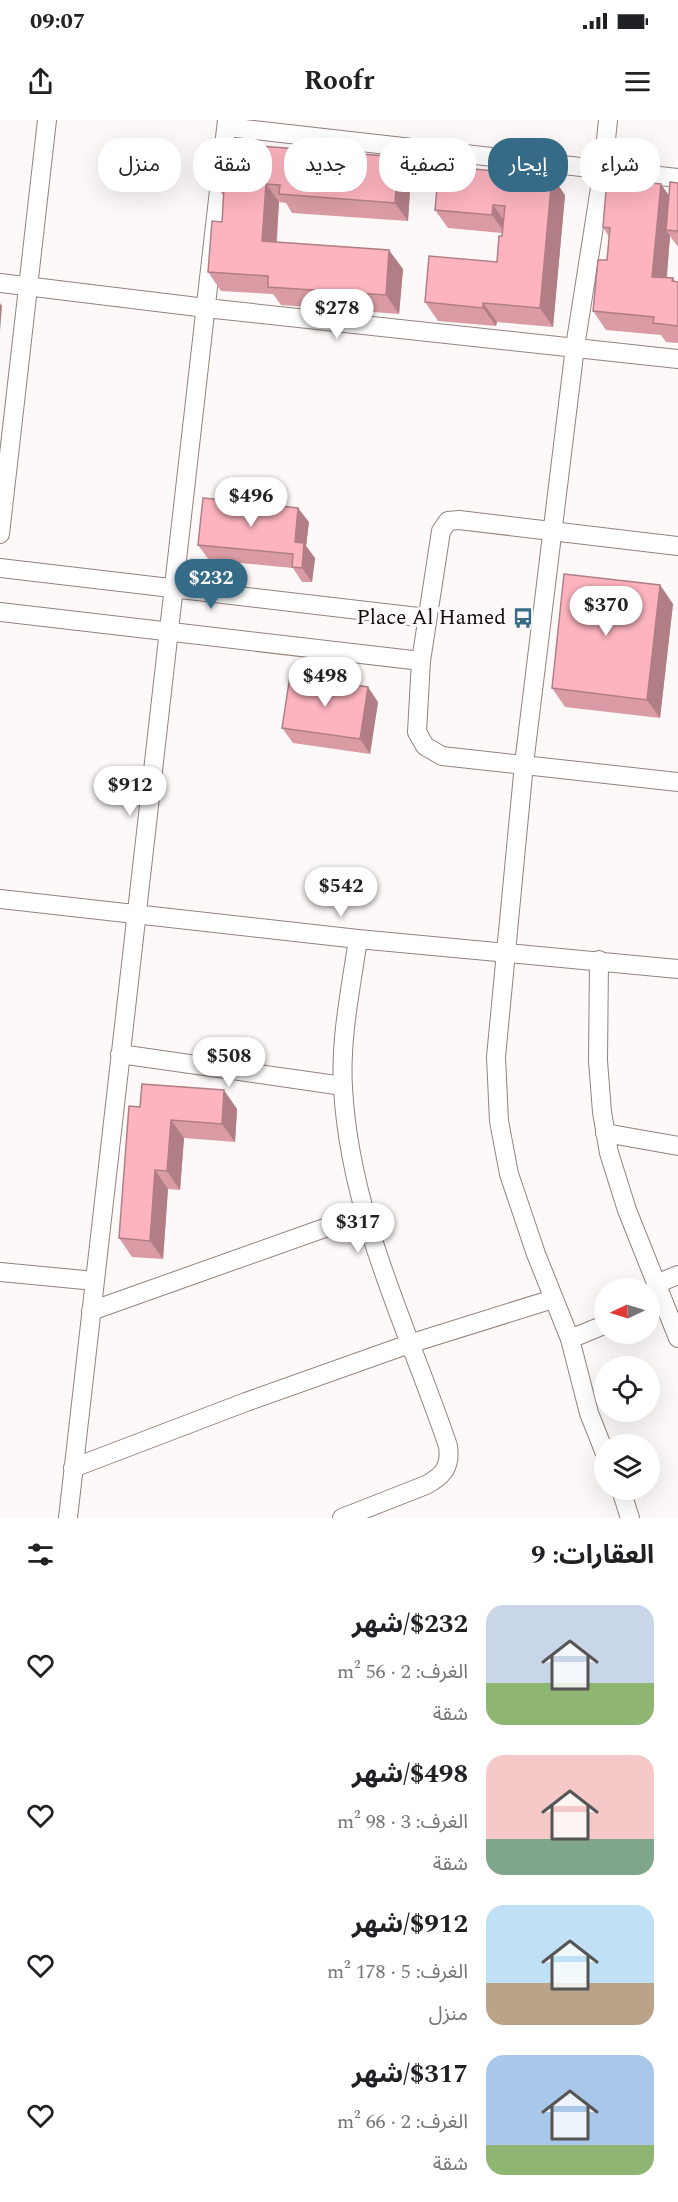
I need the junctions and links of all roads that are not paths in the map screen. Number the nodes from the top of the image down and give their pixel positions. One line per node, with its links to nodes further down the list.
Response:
1 (47, 120): 10 (street)
2 (608, 120): 4 (street)
3 (227, 124): 5 (street); 11 (street)
4 (606, 138)
5 (580, 166)
6 (660, 176): 7 (street)
7 (678, 178)
8 (600, 192): 12 (street)
9 (0, 283): 10 (street)
10 (28, 287): 11 (street); 15 (street)
11 (206, 308): 12 (street); 18 (street)
12 (576, 347): 13 (street); 14 (street)
13 (678, 359)
14 (553, 532): 16 (street); 20 (street); 23 (street)
15 (0, 534)
16 (678, 546)
17 (0, 568): 18 (street)
18 (174, 587): 20 (street); 21 (street)
19 (0, 612): 21 (street)
20 (427, 618): 22 (street)
21 (169, 632): 22 (street); 26 (street)
22 (421, 660): 23 (street)
23 (524, 764): 24 (street); 28 (street)
24 (678, 782)
25 (0, 899): 26 (street)
26 (137, 913): 27 (street); 31 (street)
27 (358, 939): 28 (street); 32 (street)
28 (505, 953): 29 (street); 41 (street)
29 (599, 960): 30 (street); 33 (street)
30 (678, 969)
31 (120, 1054): 32 (street); 39 (street)
32 (343, 1086): 35 (street)
33 (605, 1133): 34 (street); 38 (street)
34 (678, 1146)
35 (364, 1214): 43 (street); 47 (street)
36 (0, 1272): 39 (street)
37 (678, 1275): 40 (street)
38 (654, 1278)
39 (95, 1281): 43 (street)
40 (660, 1282)
41 (553, 1299): 46 (street); 47 (street)
42 (660, 1310): 45 (street)
43 (91, 1311): 49 (street)
44 (594, 1329): 46 (street)
45 (678, 1338)
46 (570, 1339): 48 (street)
47 (409, 1344): 49 (street); 52 (street)
48 (598, 1434)
49 (73, 1468): 51 (street)
50 (624, 1500): 53 (street)
51 (68, 1518)
52 (342, 1518)
53 (630, 1518)

